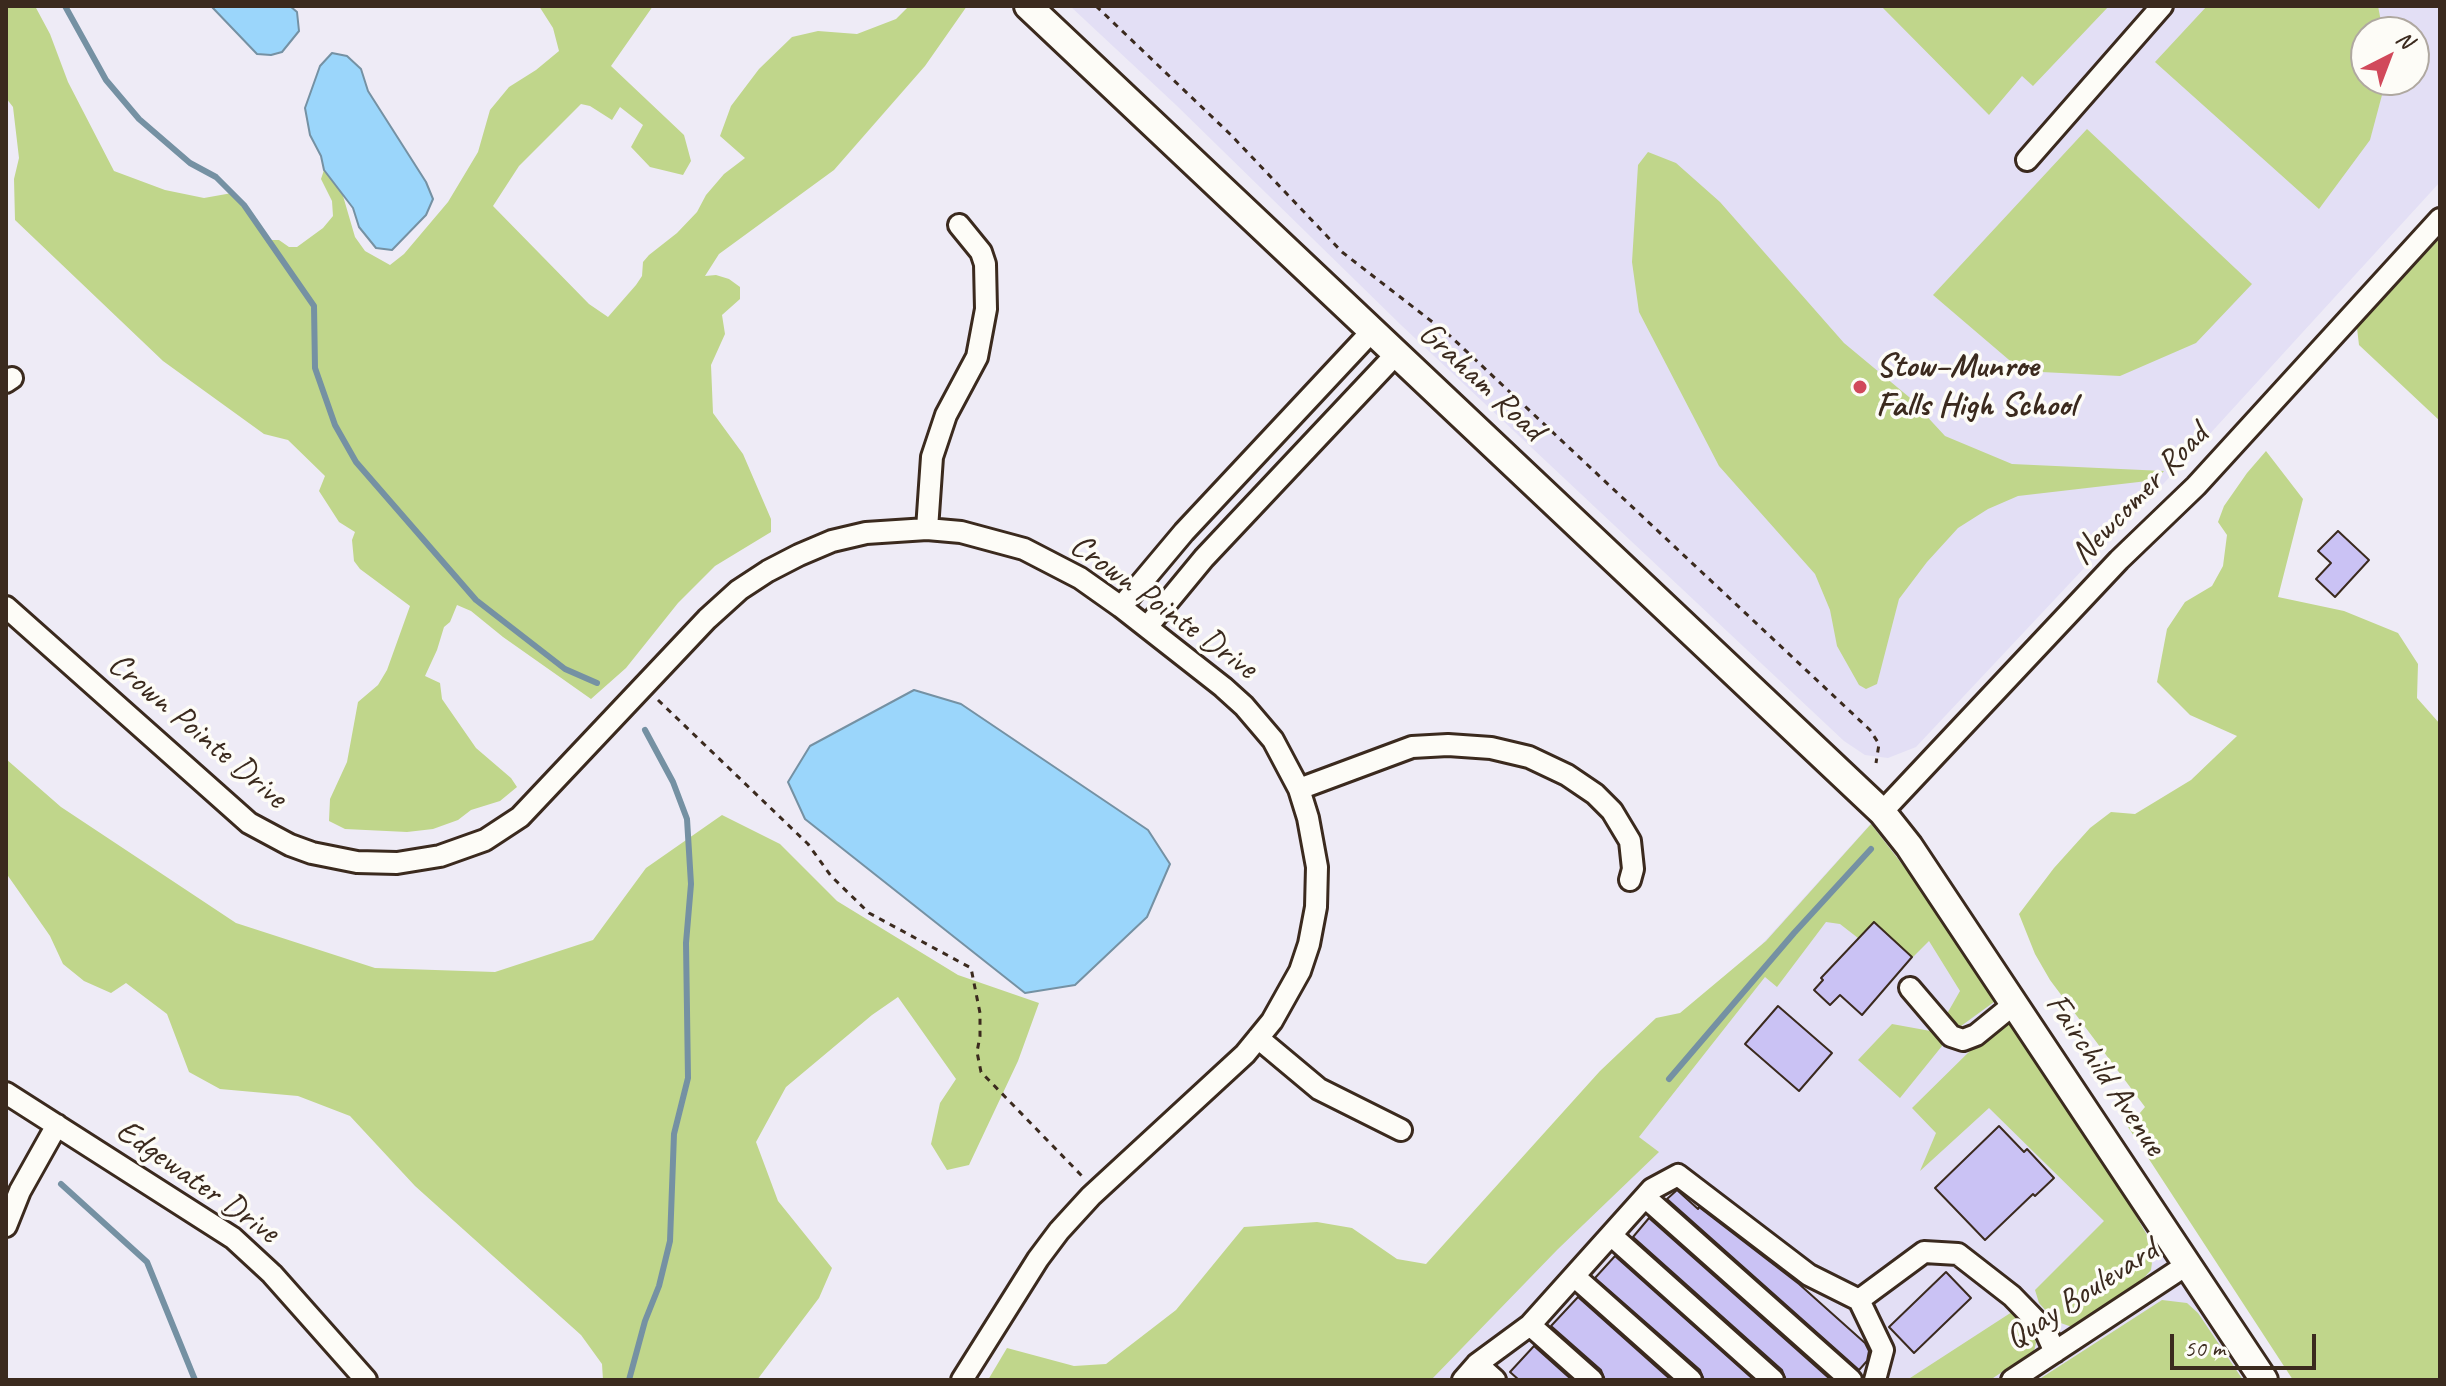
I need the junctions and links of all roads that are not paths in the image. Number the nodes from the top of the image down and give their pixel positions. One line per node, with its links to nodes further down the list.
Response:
1 (1028, 6): 6 (main road, Graham Road)
2 (2162, 6): 3 (street)
3 (2027, 160)
4 (2440, 219): 17 (street, Newcomer Road)
5 (959, 225): 12 (street)
6 (1373, 330): 7 (main road, Graham Road); 8 (street)
7 (1398, 352): 9 (street); 17 (main road, Graham Road)
8 (1289, 421): 9 (street); 10 (street)
9 (1312, 443): 11 (street)
10 (1209, 505): 11 (street); 14 (street)
11 (1233, 527): 15 (street)
12 (927, 529): 13 (street, Crown Pointe Drive); 14 (street, Crown Pointe Drive)
13 (6, 607)
14 (1121, 607): 15 (street, Crown Pointe Drive)
15 (1147, 627): 16 (street, Crown Pointe Drive)
16 (1299, 789): 18 (street); 21 (street, Crown Pointe Drive)
17 (1882, 812): 20 (main road, Fairchild Avenue)
18 (1630, 880)
19 (1910, 988): 20 (street)
20 (2014, 1004): 28 (main road, Fairchild Avenue)
21 (1258, 1038): 24 (street); 35 (street, Crown Pointe Drive)
22 (6, 1093): 23 (street, Edgewater Drive)
23 (57, 1125): 26 (street); 34 (street, Edgewater Drive)
24 (1401, 1130)
25 (1645, 1197): 27 (street); 30 (street); 41 (street)
26 (6, 1226)
27 (1611, 1235): 29 (street); 40 (street)
28 (2188, 1264): 32 (street, Quay Boulevard); 44 (main road, Fairchild Avenue)
29 (1574, 1276): 31 (street); 39 (street)
30 (1859, 1300): 32 (street); 42 (street)
31 (1530, 1325): 33 (street); 38 (street)
32 (2055, 1352): 43 (street, Quay Boulevard)
33 (1477, 1364): 36 (street); 37 (street)
34 (366, 1380)
35 (962, 1380)
36 (1463, 1380)
37 (1495, 1380)
38 (1592, 1380)
39 (1691, 1380)
40 (1773, 1380)
41 (1851, 1380)
42 (1875, 1380)
43 (2012, 1380)
44 (2264, 1380)

